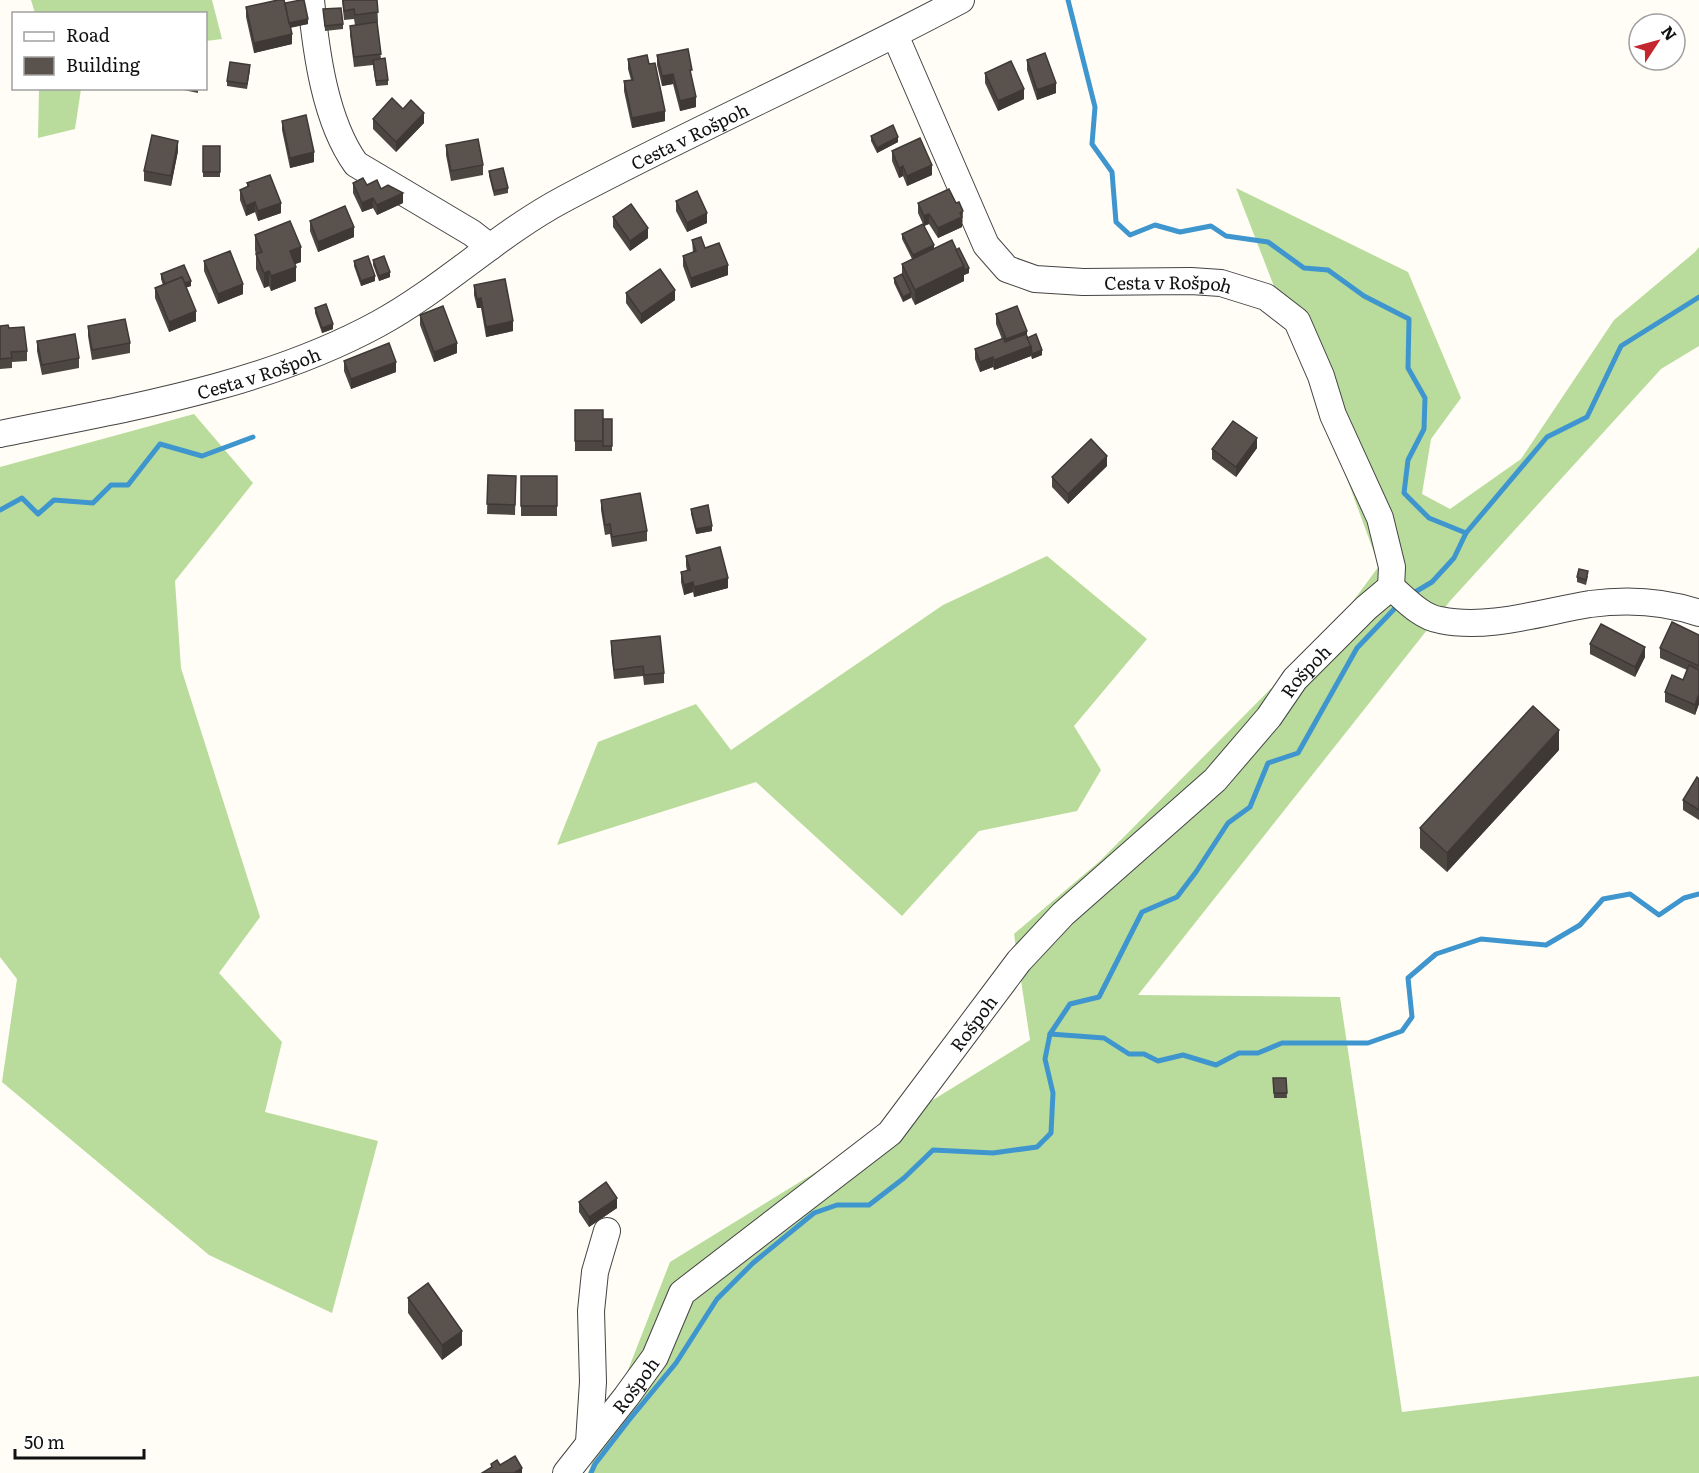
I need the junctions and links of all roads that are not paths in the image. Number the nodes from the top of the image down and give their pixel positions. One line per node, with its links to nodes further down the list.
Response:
1 (311, 0): 4 (street)
2 (961, 0): 3 (street, Cesta v Rošpoh)
3 (895, 35): 4 (street, Cesta v Rošpoh); 6 (street, Cesta v Rošpoh)
4 (490, 247): 5 (street, Cesta v Rošpoh)
5 (0, 434)
6 (1402, 597): 7 (street); 9 (street, Rošpoh)
7 (1699, 613)
8 (606, 1231): 9 (street)
9 (589, 1442): 10 (street, Rošpoh)
10 (566, 1473)

